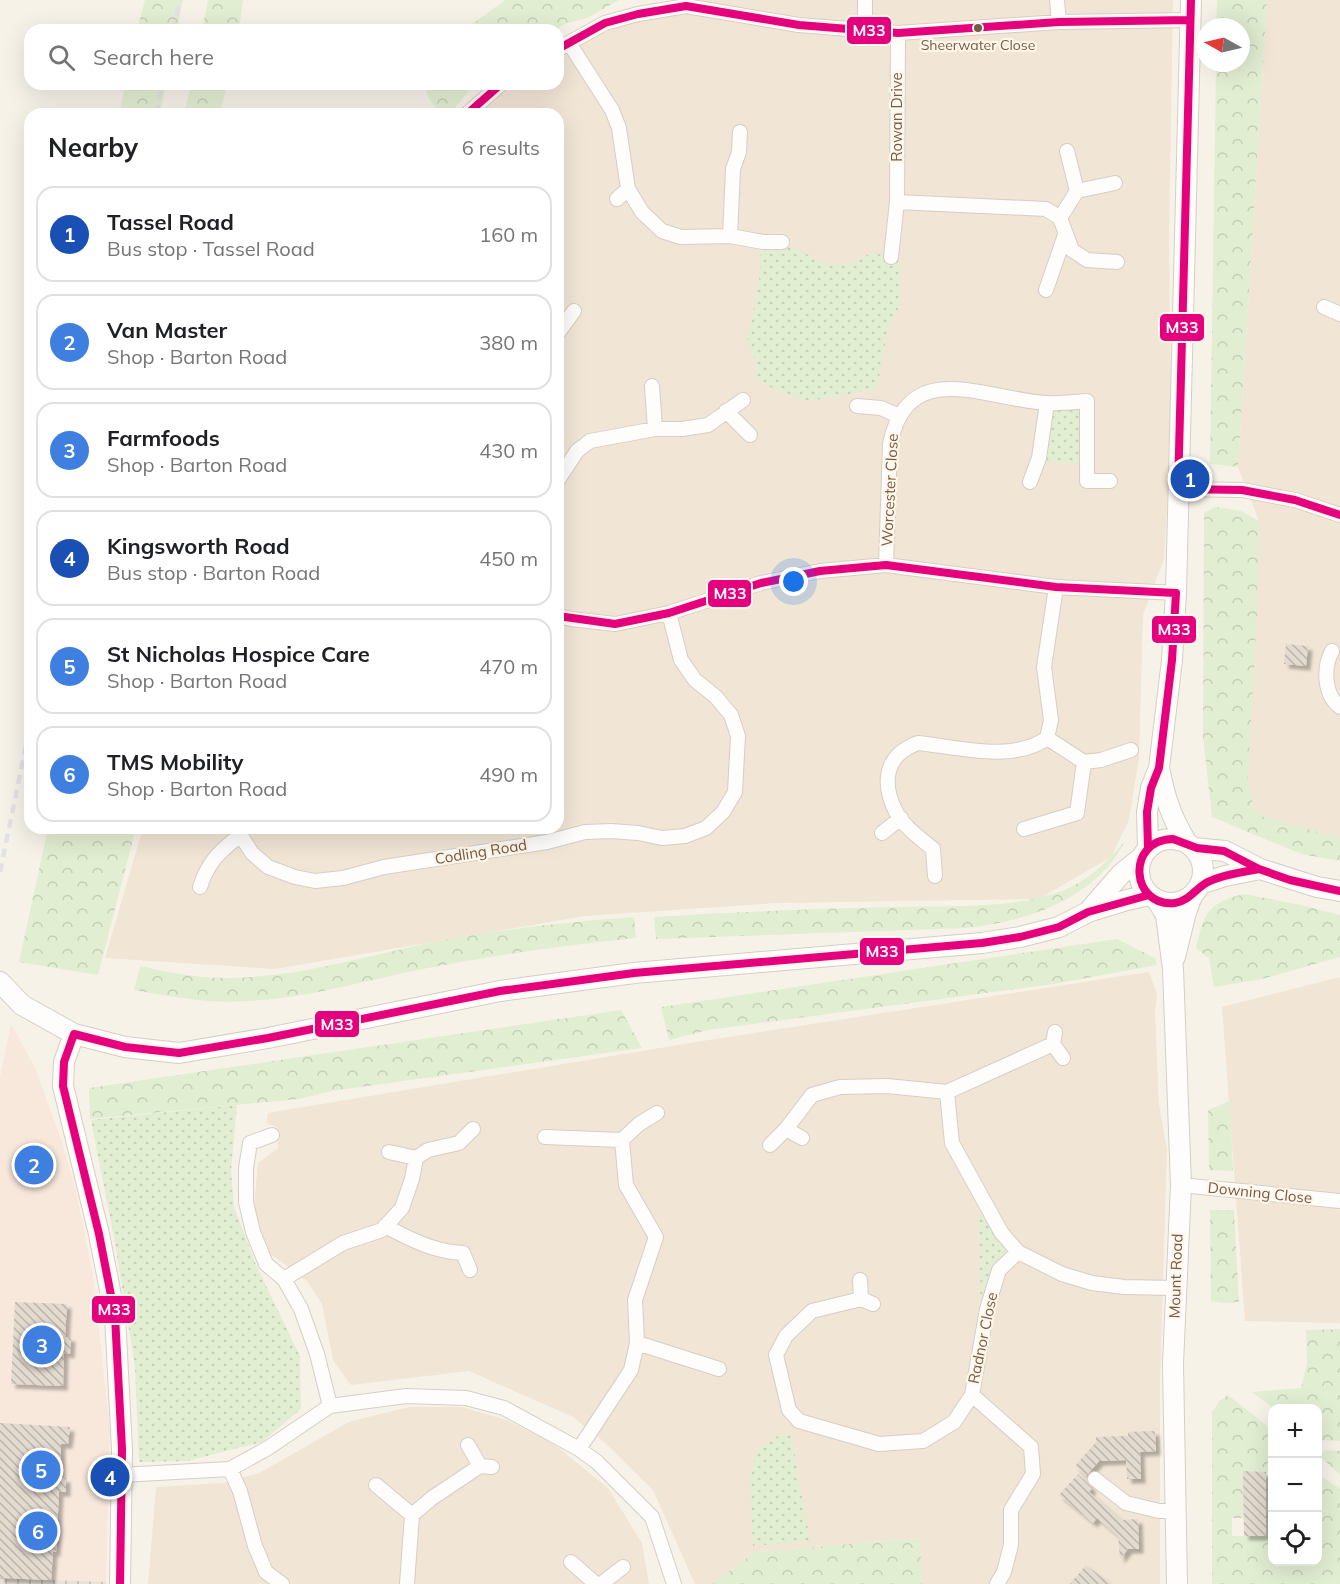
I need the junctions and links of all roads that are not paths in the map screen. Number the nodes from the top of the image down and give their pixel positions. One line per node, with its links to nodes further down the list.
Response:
1 (865, 0): 7 (street)
2 (1057, 0): 6 (street)
3 (1191, 0): 5 (street)
4 (686, 3): 7 (street); 9 (street)
5 (1190, 20): 6 (street); 42 (street)
6 (1059, 22): 8 (street)
7 (865, 32): 8 (street)
8 (898, 33): 19 (street, Rowan Drive)
9 (564, 45)
10 (564, 47): 16 (street)
11 (494, 90): 12 (street)
12 (474, 108)
13 (740, 132): 22 (street)
14 (1067, 151): 17 (street)
15 (1115, 183): 17 (street)
16 (628, 189): 18 (street); 22 (street)
17 (1077, 191): 20 (street)
18 (617, 200)
19 (897, 202): 20 (street); 24 (street, Rowan Drive)
20 (1060, 218): 21 (street)
21 (1065, 235): 25 (street); 26 (street)
22 (730, 236): 23 (street)
23 (782, 242)
24 (891, 258)
25 (1117, 262)
26 (1046, 290)
27 (1324, 307): 29 (street)
28 (574, 311): 30 (street)
29 (1340, 314)
30 (564, 325)
31 (652, 386): 37 (street)
32 (743, 400): 35 (street)
33 (1047, 403): 36 (street, Worcester Close); 40 (street, Worcester Close); 41 (street)
34 (857, 406): 36 (street, Worcester Close)
35 (726, 411): 37 (street); 38 (street)
36 (899, 416): 44 (street, Worcester Close)
37 (655, 429): 39 (street)
38 (750, 435)
39 (564, 471)
40 (1110, 481)
41 (1030, 482)
42 (1178, 489): 43 (street); 46 (street)
43 (1340, 515)
44 (886, 566): 45 (street); 47 (street)
45 (1056, 587): 46 (street); 51 (street)
46 (1176, 593): 54 (street)
47 (669, 613): 48 (street); 60 (street, Codling Road)
48 (564, 617)
49 (1332, 651): 50 (street)
50 (1340, 707)
51 (1047, 738): 53 (street); 55 (street)
52 (1131, 750): 53 (street)
53 (1084, 762): 56 (street)
54 (1159, 768): 62 (street); 63 (street)
55 (901, 818): 57 (street); 65 (street)
56 (1024, 829)
57 (882, 833)
58 (235, 834): 66 (street, Codling Road)
59 (238, 834): 61 (street, Codling Road)
60 (564, 834)
61 (545, 835)
62 (1190, 845): 63 (street); 64 (street); 67 (street)
63 (1145, 853): 69 (street); 70 (street)
64 (1260, 870): 67 (street); 68 (street)
65 (935, 876)
66 (200, 887)
67 (1197, 889): 69 (street); 71 (street, Mount Road)
68 (1340, 891)
69 (1153, 897): 70 (street); 71 (street, Mount Road)
70 (1088, 912): 73 (street)
71 (1173, 969): 86 (street, Mount Road)
72 (0, 982): 73 (street)
73 (74, 1034): 101 (street)
74 (1063, 1058): 75 (street)
75 (947, 1092): 78 (street); 89 (street)
76 (657, 1113): 82 (street)
77 (473, 1129): 85 (street)
78 (786, 1129): 81 (street); 83 (street)
79 (272, 1135): 91 (street)
80 (545, 1137): 82 (street)
81 (802, 1138)
82 (622, 1140): 94 (street)
83 (770, 1145)
84 (389, 1152): 85 (street)
85 (416, 1158): 88 (street)
86 (1180, 1185): 87 (street, Downing Close); 93 (street, Mount Road)
87 (1340, 1201)
88 (385, 1226): 90 (street); 91 (street)
89 (1018, 1252): 93 (street); 96 (street, Radnor Close)
90 (470, 1270)
91 (284, 1279): 97 (street)
92 (860, 1280): 96 (street, Radnor Close)
93 (1175, 1288): 104 (street, Mount Road)
94 (637, 1343): 95 (street); 99 (street)
95 (719, 1369)
96 (972, 1395): 114 (street, Radnor Close)
97 (330, 1406): 99 (street); 100 (street)
98 (468, 1445): 105 (street)
99 (579, 1449): 113 (street)
100 (230, 1469): 101 (street); 109 (street)
101 (121, 1475): 108 (street)
102 (1095, 1479): 104 (street)
103 (376, 1485): 105 (street)
104 (1177, 1511): 115 (street, Mount Road)
105 (412, 1515): 110 (street)
106 (571, 1562): 111 (street)
107 (623, 1567): 112 (street)
108 (120, 1584)
109 (282, 1584)
110 (407, 1584)
111 (596, 1584)
112 (601, 1584)
113 (674, 1584)
114 (997, 1584)
115 (1178, 1584)

